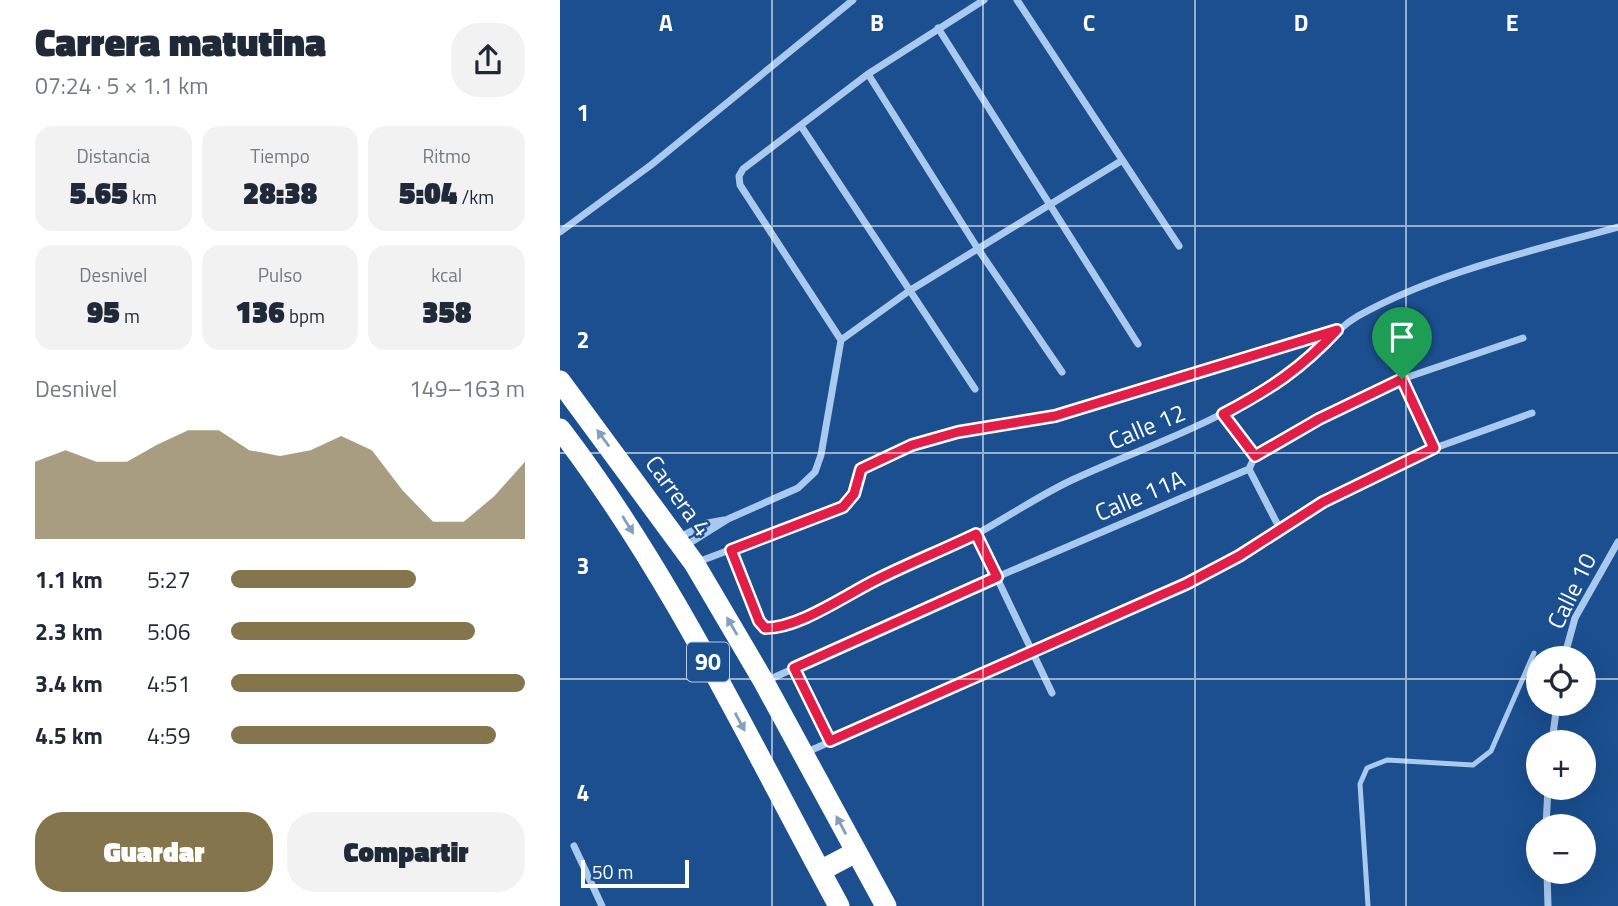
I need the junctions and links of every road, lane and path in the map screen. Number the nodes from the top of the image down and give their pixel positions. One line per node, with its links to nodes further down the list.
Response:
1 (853, 0): 10 (street)
2 (984, 0): 4 (street)
3 (1017, 0): 7 (street)
4 (937, 28): 5 (street); 8 (street)
5 (868, 74): 6 (street); 12 (street)
6 (801, 126): 13 (street); 16 (street)
7 (1121, 161): 8 (street); 11 (street)
8 (1050, 205): 12 (street); 17 (street)
9 (1618, 227): 14 (street, Calle 12)
10 (560, 232)
11 (1179, 246)
12 (978, 248): 13 (street); 18 (street)
13 (909, 291): 16 (street); 21 (street)
14 (1337, 330): 23 (street, Calle 12); 32 (street)
15 (1523, 338): 19 (street)
16 (841, 340): 31 (street)
17 (1138, 344)
18 (1062, 372)
19 (1402, 379): 25 (street); 26 (street)
20 (560, 381): 31 (highway, Carrera 4 / 90, one-way to 20)
21 (975, 389)
22 (1532, 412): 25 (street)
23 (1223, 414): 26 (street); 29 (street, Calle 12)
24 (560, 429): 44 (highway, 90, one-way to 44)
25 (1434, 448): 28 (street)
26 (1255, 456): 27 (street)
27 (1249, 469): 28 (street); 33 (street, Calle 11A)
28 (1281, 531): 35 (street)
29 (976, 534): 32 (street, Calle 12); 33 (street)
30 (1618, 541): 34 (street, Calle 10)
31 (685, 550): 32 (street); 38 (highway, Carrera 4 / 90, one-way to 31)
32 (731, 550)
33 (997, 577): 35 (street); 36 (street, Calle 11A)
34 (1567, 646)
35 (1034, 653): 39 (street); 40 (street)
36 (794, 668): 38 (street, Calle 11A); 40 (street)
37 (1526, 671): 49 (lane)
38 (765, 682): 41 (highway, Carrera 4 / 90)
39 (1052, 694)
40 (830, 741): 41 (street)
41 (803, 754): 43 (highway, Carrera 4 / 90, one-way to 41)
42 (574, 846): 46 (street)
43 (856, 852): 44 (highway); 48 (highway, Carrera 4 / 90)
44 (820, 871): 47 (highway, 90)
45 (1547, 884): 50 (street)
46 (602, 906)
47 (839, 906)
48 (886, 906)
49 (1368, 906)
50 (1548, 906)

